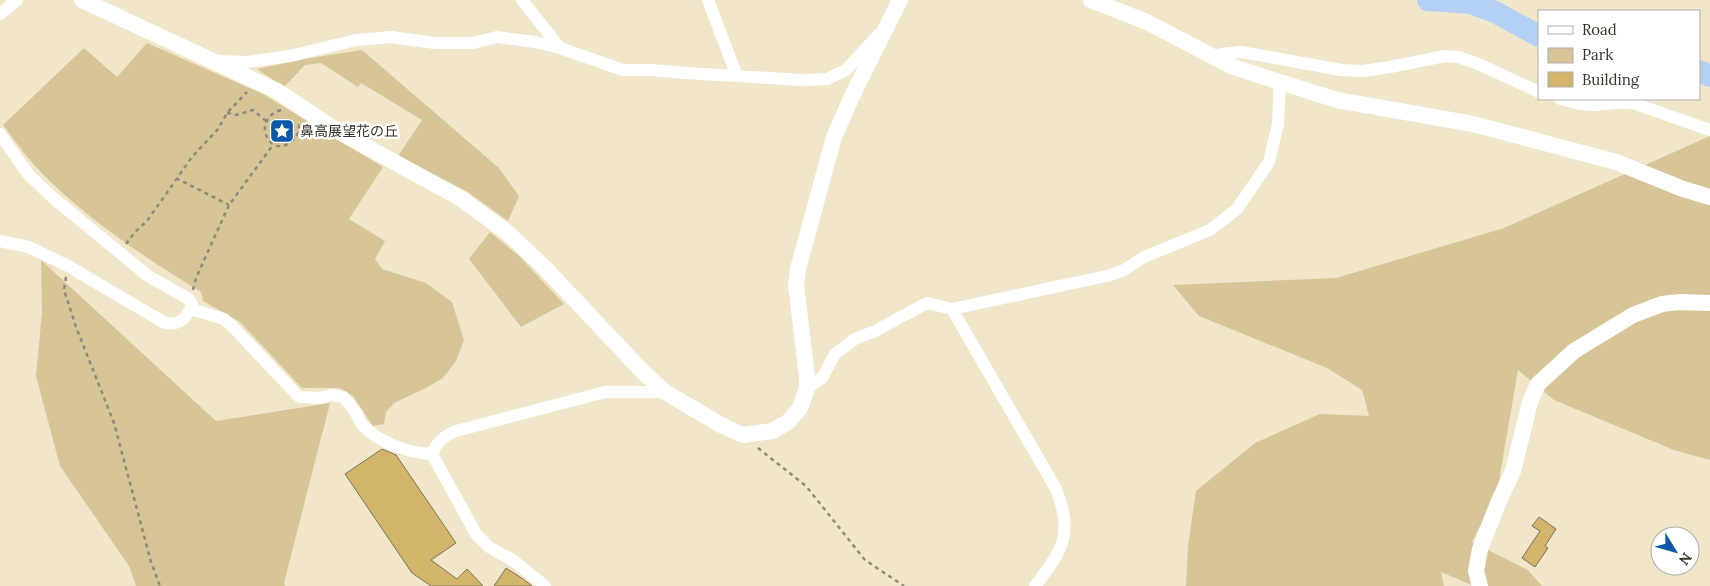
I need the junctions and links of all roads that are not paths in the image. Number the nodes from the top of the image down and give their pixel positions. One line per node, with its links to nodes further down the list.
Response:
1 (17, 0): 7 (street)
2 (82, 0): 11 (street)
3 (522, 0): 9 (street)
4 (708, 0): 12 (street)
5 (900, 0): 8 (street)
6 (1091, 0): 10 (street)
7 (0, 14)
8 (887, 25): 12 (street); 23 (street)
9 (560, 48): 11 (street); 12 (street)
10 (1217, 59): 13 (street); 14 (street)
11 (215, 61): 24 (street)
12 (737, 76)
13 (1280, 82): 18 (street); 21 (street)
14 (1538, 92)
15 (1564, 100): 16 (street)
16 (1710, 130)
17 (0, 134): 22 (street)
18 (1710, 197)
19 (0, 241): 22 (street)
20 (1710, 303): 28 (street)
21 (952, 309): 23 (street); 27 (street)
22 (191, 310): 25 (street)
23 (807, 388): 24 (street)
24 (664, 392): 25 (street)
25 (432, 454): 26 (street)
26 (546, 586)
27 (1035, 586)
28 (1480, 586)

